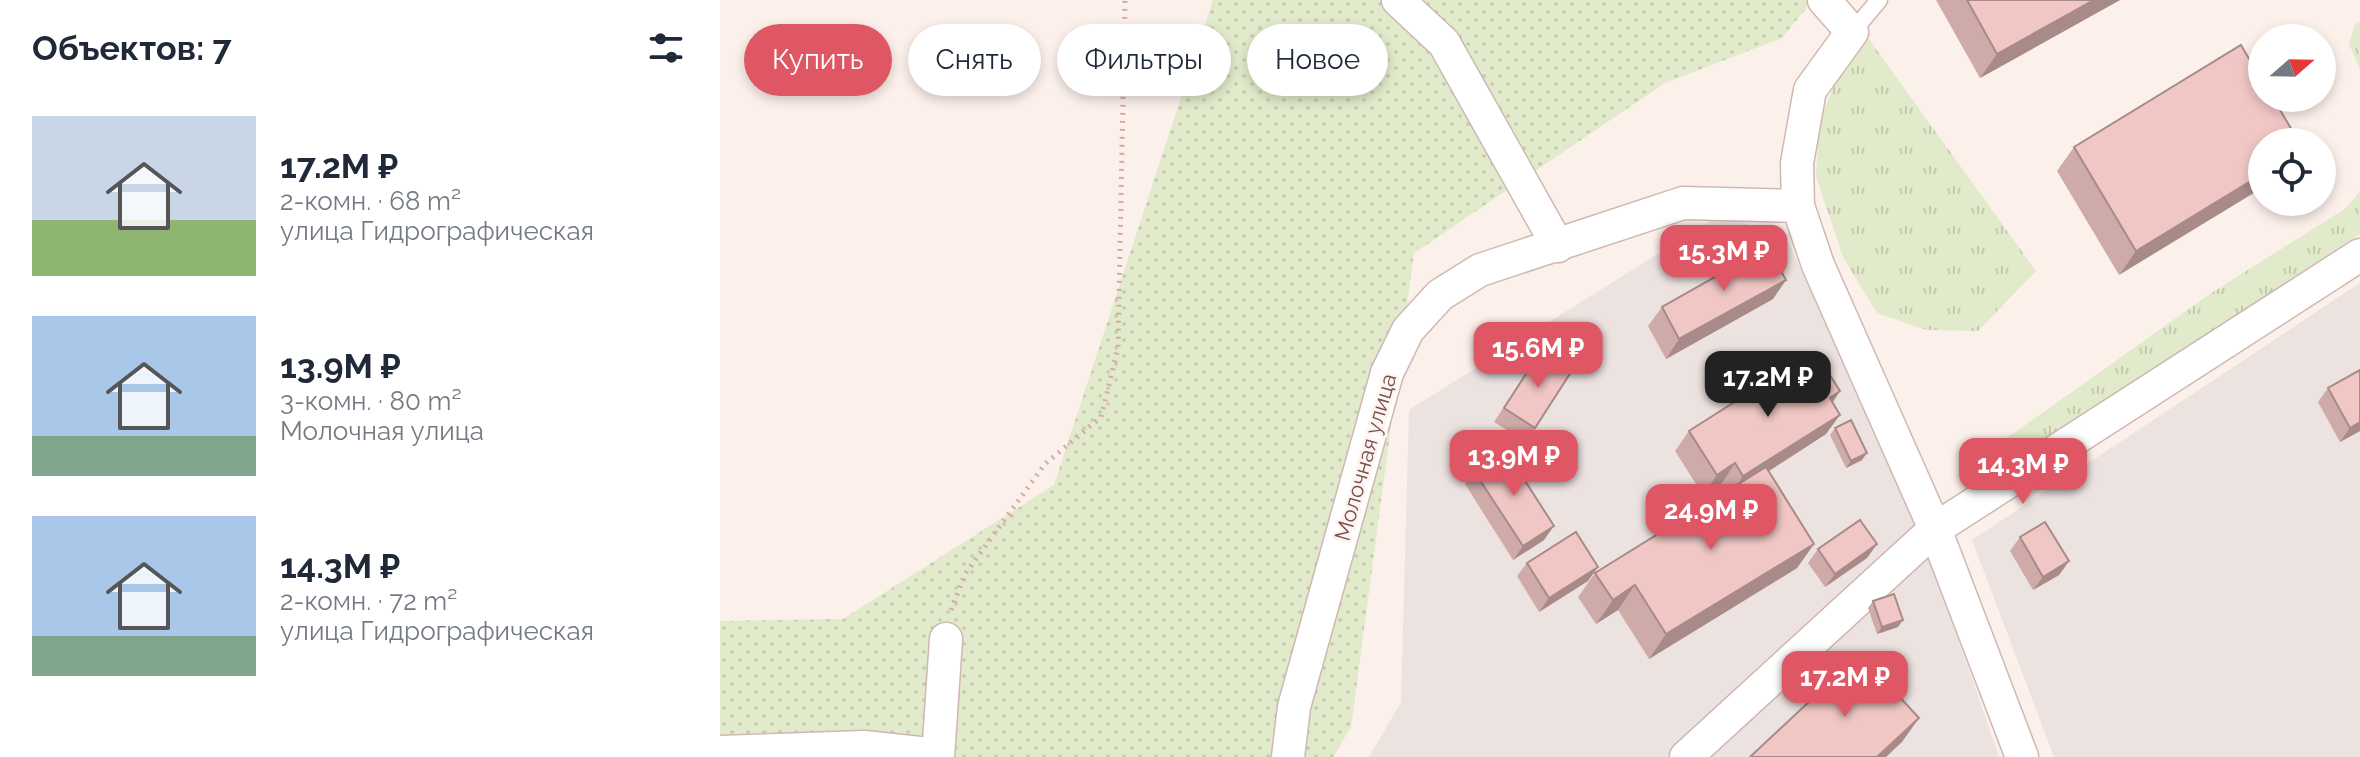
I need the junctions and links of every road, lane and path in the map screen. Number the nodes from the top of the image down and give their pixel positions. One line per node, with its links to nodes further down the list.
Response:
1 (1125, 0): 10 (path)
2 (1398, 0): 7 (street)
3 (1824, 0): 5 (street)
4 (1879, 0): 5 (lane)
5 (1852, 32): 6 (street)
6 (1798, 206): 7 (street, Молочная улица); 9 (street)
7 (1558, 246): 13 (street, Молочная улица)
8 (2360, 255): 9 (street)
9 (1935, 529): 14 (street); 15 (street)
10 (946, 639): 12 (street)
11 (720, 752): 12 (street)
12 (938, 756)
13 (1288, 757)
14 (1686, 757)
15 (2022, 757)

